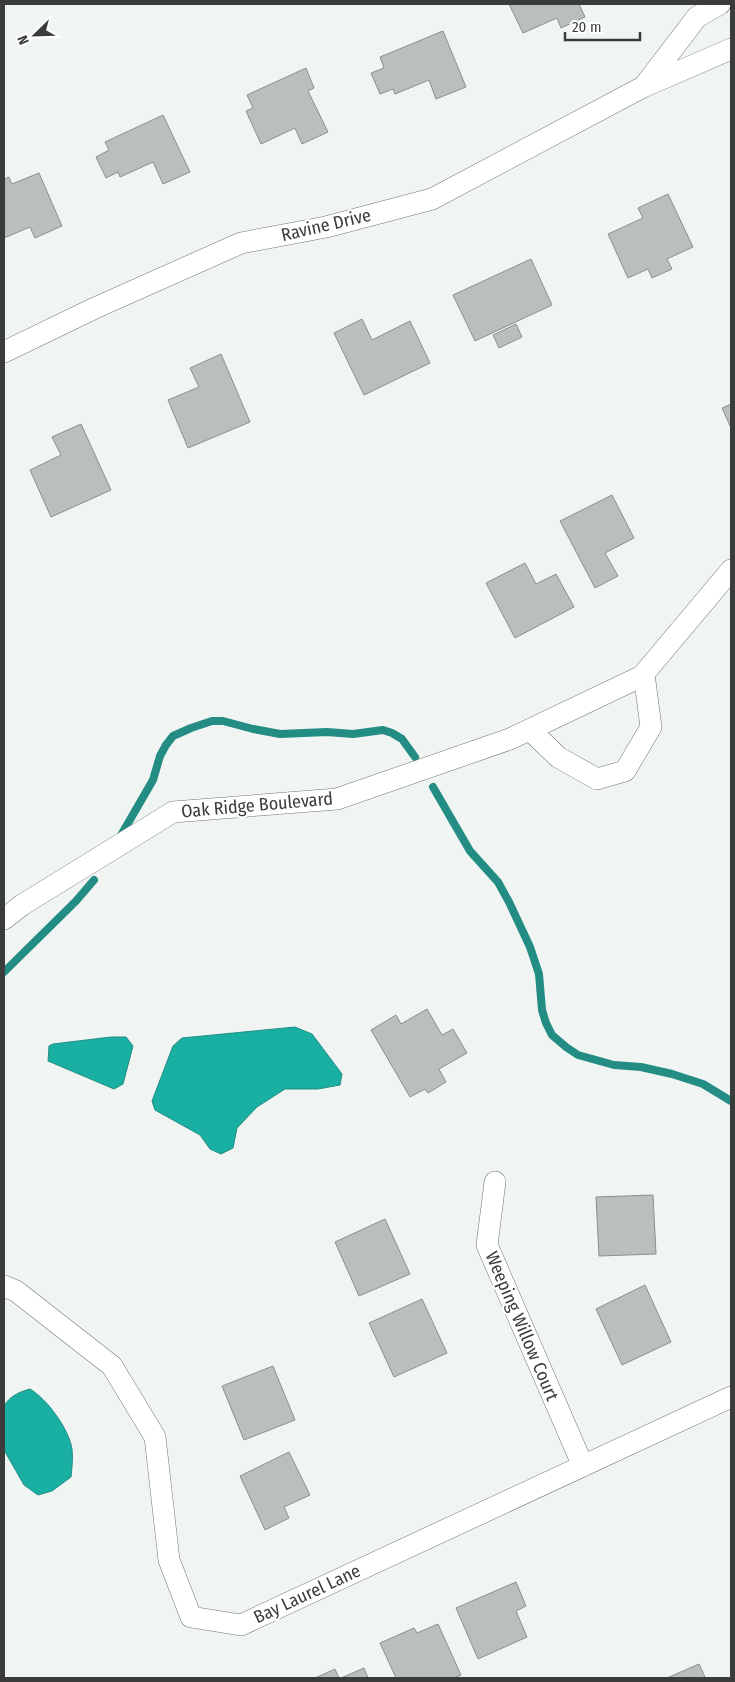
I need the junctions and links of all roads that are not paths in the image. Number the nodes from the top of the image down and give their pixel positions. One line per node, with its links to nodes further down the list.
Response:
1 (720, 4): 3 (street, Ravine Drive)
2 (731, 49): 3 (street, Ravine Drive)
3 (643, 87): 4 (street, Ravine Drive)
4 (4, 352)
5 (731, 570): 6 (street, Oak Ridge Boulevard)
6 (644, 674): 7 (street, Oak Ridge Boulevard); 7 (street)
7 (530, 730): 8 (street, Oak Ridge Boulevard)
8 (4, 919)
9 (495, 1182): 12 (street, Weeping Willow Court)
10 (4, 1286): 12 (street, Bay Laurel Lane)
11 (731, 1397): 12 (street, Bay Laurel Lane)
12 (583, 1466)

